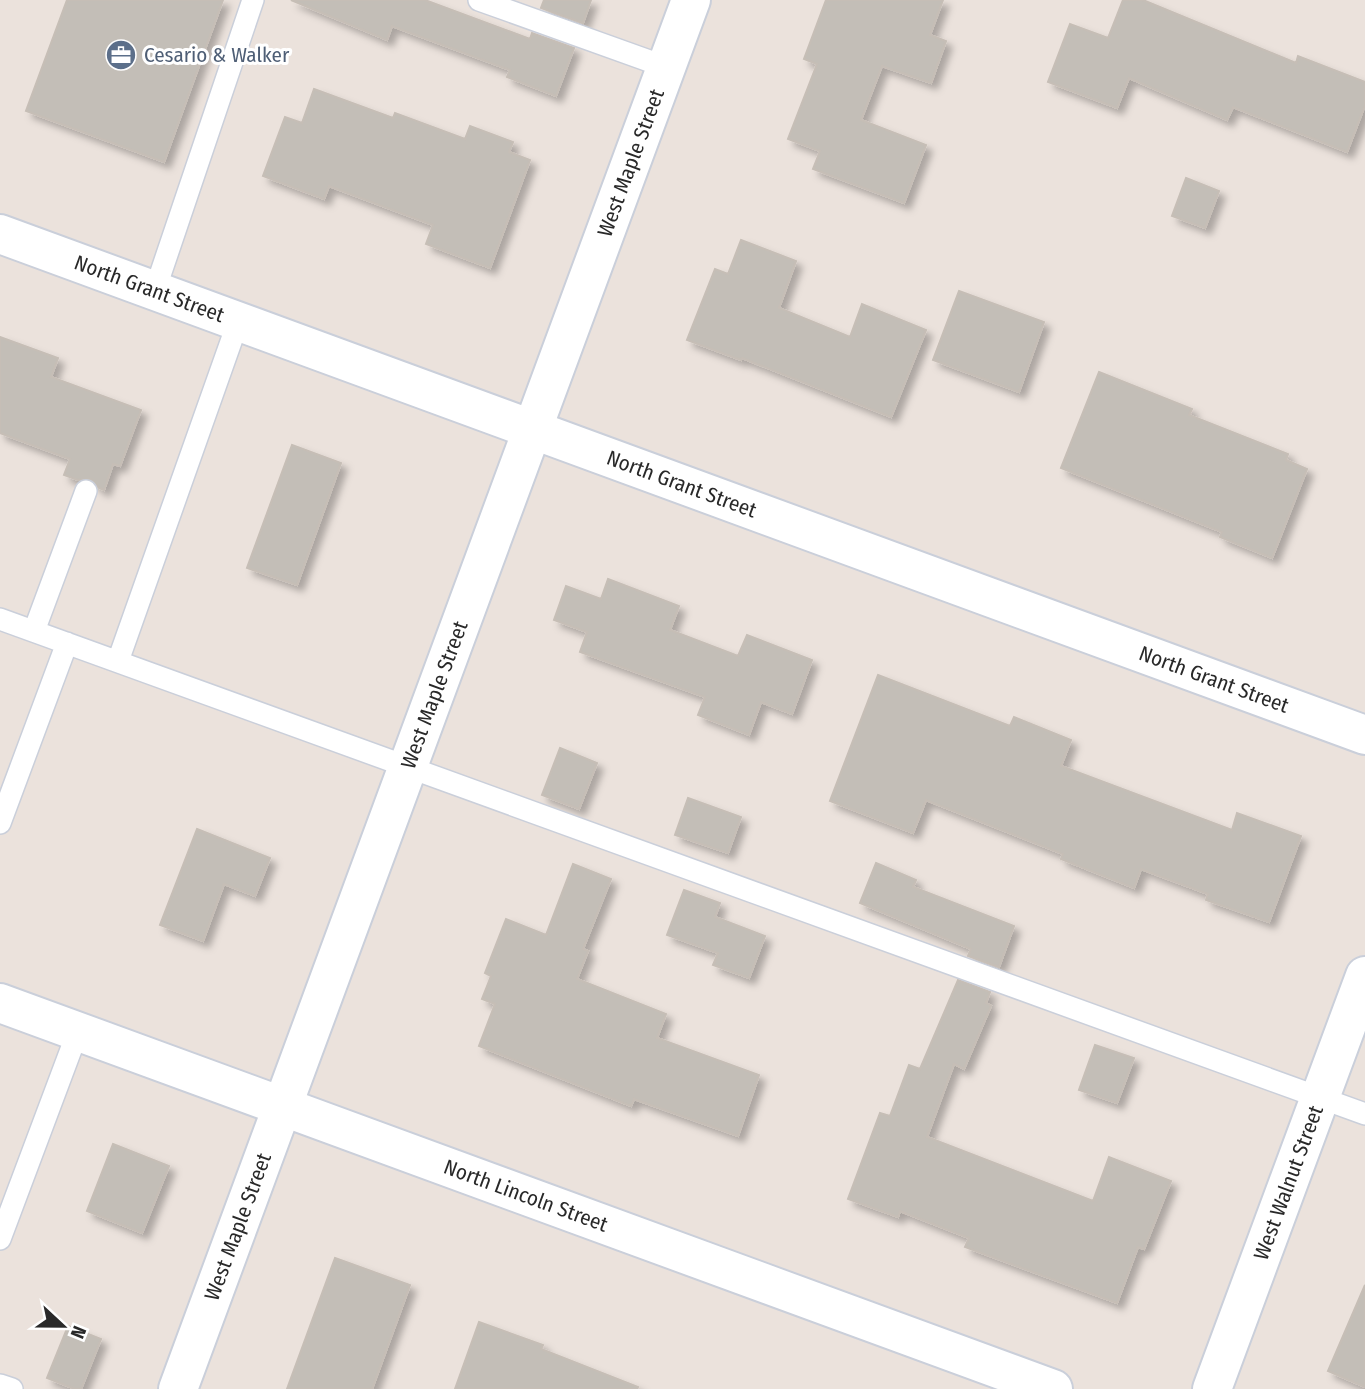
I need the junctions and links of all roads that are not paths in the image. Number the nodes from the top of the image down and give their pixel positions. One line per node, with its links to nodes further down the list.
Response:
1 (253, 0): 6 (lane)
2 (479, 0): 4 (lane)
3 (691, 0): 4 (street, West Maple Street)
4 (666, 67): 8 (street, West Maple Street)
5 (0, 234): 6 (street, North Grant Street)
6 (155, 290): 7 (street, North Grant Street)
7 (238, 322): 8 (street, North Grant Street); 13 (lane)
8 (532, 430): 14 (street, North Grant Street); 15 (street, West Maple Street)
9 (86, 491): 11 (lane)
10 (0, 619): 11 (lane)
11 (34, 631): 12 (lane)
12 (67, 643): 13 (lane); 16 (lane)
13 (118, 661): 15 (lane)
14 (1365, 735)
15 (407, 766): 20 (lane); 21 (street, West Maple Street)
16 (0, 823)
17 (1365, 976): 20 (street, West Walnut Street)
18 (0, 1003): 19 (street, North Lincoln Street)
19 (78, 1031): 21 (street, North Lincoln Street); 23 (lane)
20 (1320, 1098): 22 (lane); 28 (street, West Walnut Street)
21 (282, 1106): 26 (street, West Maple Street); 27 (street, North Lincoln Street)
22 (1365, 1114)
23 (0, 1239)
24 (0, 1385): 25 (lane)
25 (12, 1389)
26 (178, 1389)
27 (1053, 1389)
28 (1212, 1389)

